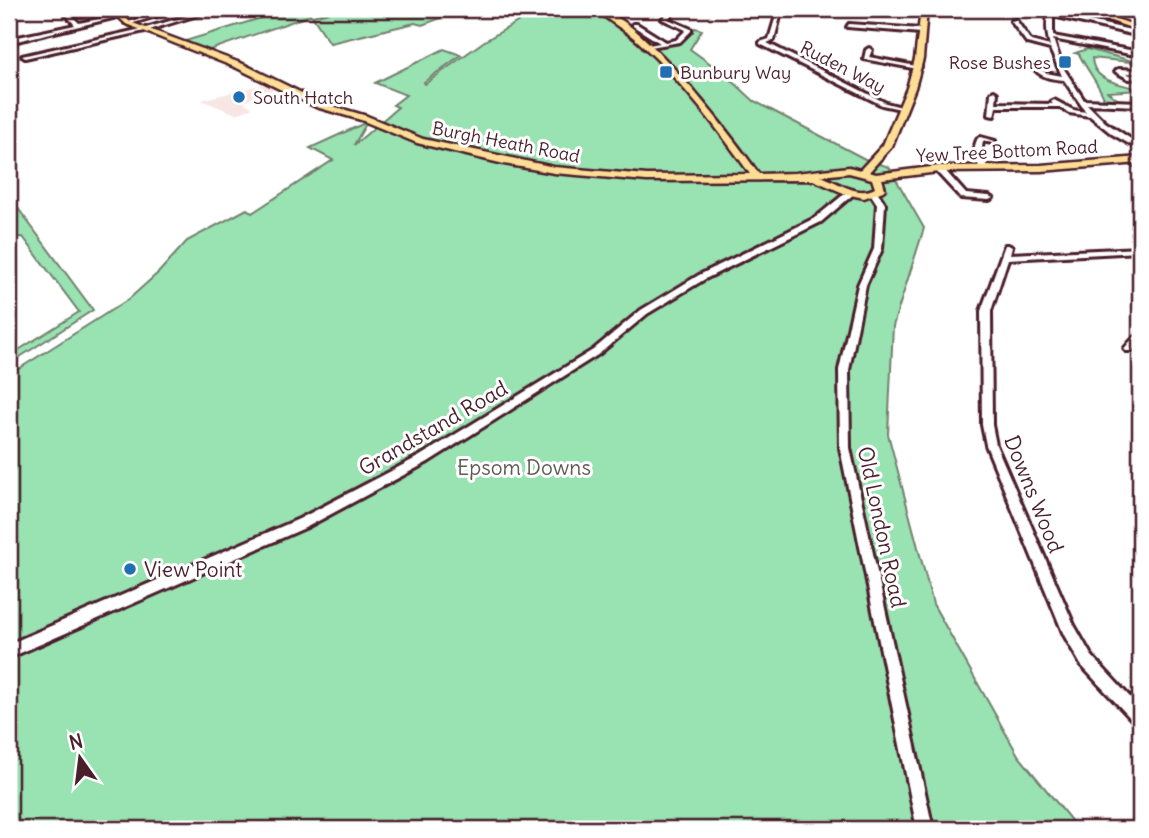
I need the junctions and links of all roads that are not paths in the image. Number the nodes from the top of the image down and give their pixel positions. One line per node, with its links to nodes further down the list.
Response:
1 (63, 9): 16 (street)
2 (178, 9): 15 (street)
3 (215, 9): 19 (street)
4 (598, 9): 26 (main road)
5 (675, 9): 25 (street)
6 (780, 9): 40 (street, Ruden Way)
7 (924, 9): 21 (main road)
8 (1038, 9): 12 (street)
9 (1080, 9): 13 (highway)
10 (1104, 9): 13 (street)
11 (115, 11): 15 (main road, Burgh Heath Road); 16 (street)
12 (1052, 11): 22 (street); 23 (street)
13 (1091, 13): 20 (highway)
14 (1014, 21): 27 (street)
15 (128, 23): 19 (main road, Burgh Heath Road)
16 (78, 25): 24 (street)
17 (635, 25): 25 (street)
18 (849, 26): 21 (street)
19 (144, 29): 30 (street); 56 (main road, Burgh Heath Road)
20 (1140, 29)
21 (920, 31): 32 (main road)
22 (1140, 34)
23 (1050, 37): 27 (street); 29 (street)
24 (9, 41)
25 (666, 44): 26 (street)
26 (646, 47): 56 (main road)
27 (1053, 48): 33 (street)
28 (869, 50): 32 (street)
29 (1140, 54)
30 (24, 57)
31 (1035, 66): 33 (street)
32 (918, 67): 40 (main road)
33 (1067, 78): 36 (street)
34 (994, 93): 38 (street)
35 (1049, 99): 39 (street)
36 (1083, 102): 37 (street); 41 (street)
37 (1140, 104)
38 (994, 105): 39 (street); 42 (street)
39 (1057, 106): 41 (street)
40 (903, 109): 48 (main road)
41 (1091, 114): 46 (street)
42 (992, 115)
43 (972, 133): 44 (street)
44 (979, 139): 45 (street); 50 (street)
45 (992, 141)
46 (1140, 148)
47 (1135, 160): 49 (street); 50 (main road, Yew Tree Bottom Road)
48 (870, 162): 52 (main road); 53 (main road)
49 (1140, 167)
50 (984, 168): 51 (main road, Yew Tree Bottom Road)
51 (939, 169): 57 (main road, Yew Tree Bottom Road); 61 (street)
52 (849, 170): 53 (main road); 54 (main road, Burgh Heath Road)
53 (864, 172): 57 (main road)
54 (836, 173): 55 (main road, Burgh Heath Road); 58 (main road)
55 (795, 176): 56 (main road, Burgh Heath Road); 58 (main road, Burgh Heath Road)
56 (757, 177)
57 (876, 177): 60 (main road)
58 (835, 185): 59 (main road, Burgh Heath Road)
59 (851, 193): 60 (main road); 65 (street, Grandstand Road)
60 (874, 193): 67 (street, Old London Road)
61 (989, 198)
62 (1140, 250): 66 (street, Downs Wood)
63 (1140, 339): 64 (street)
64 (1129, 349)
65 (9, 651)
66 (1140, 718)
67 (925, 829)

